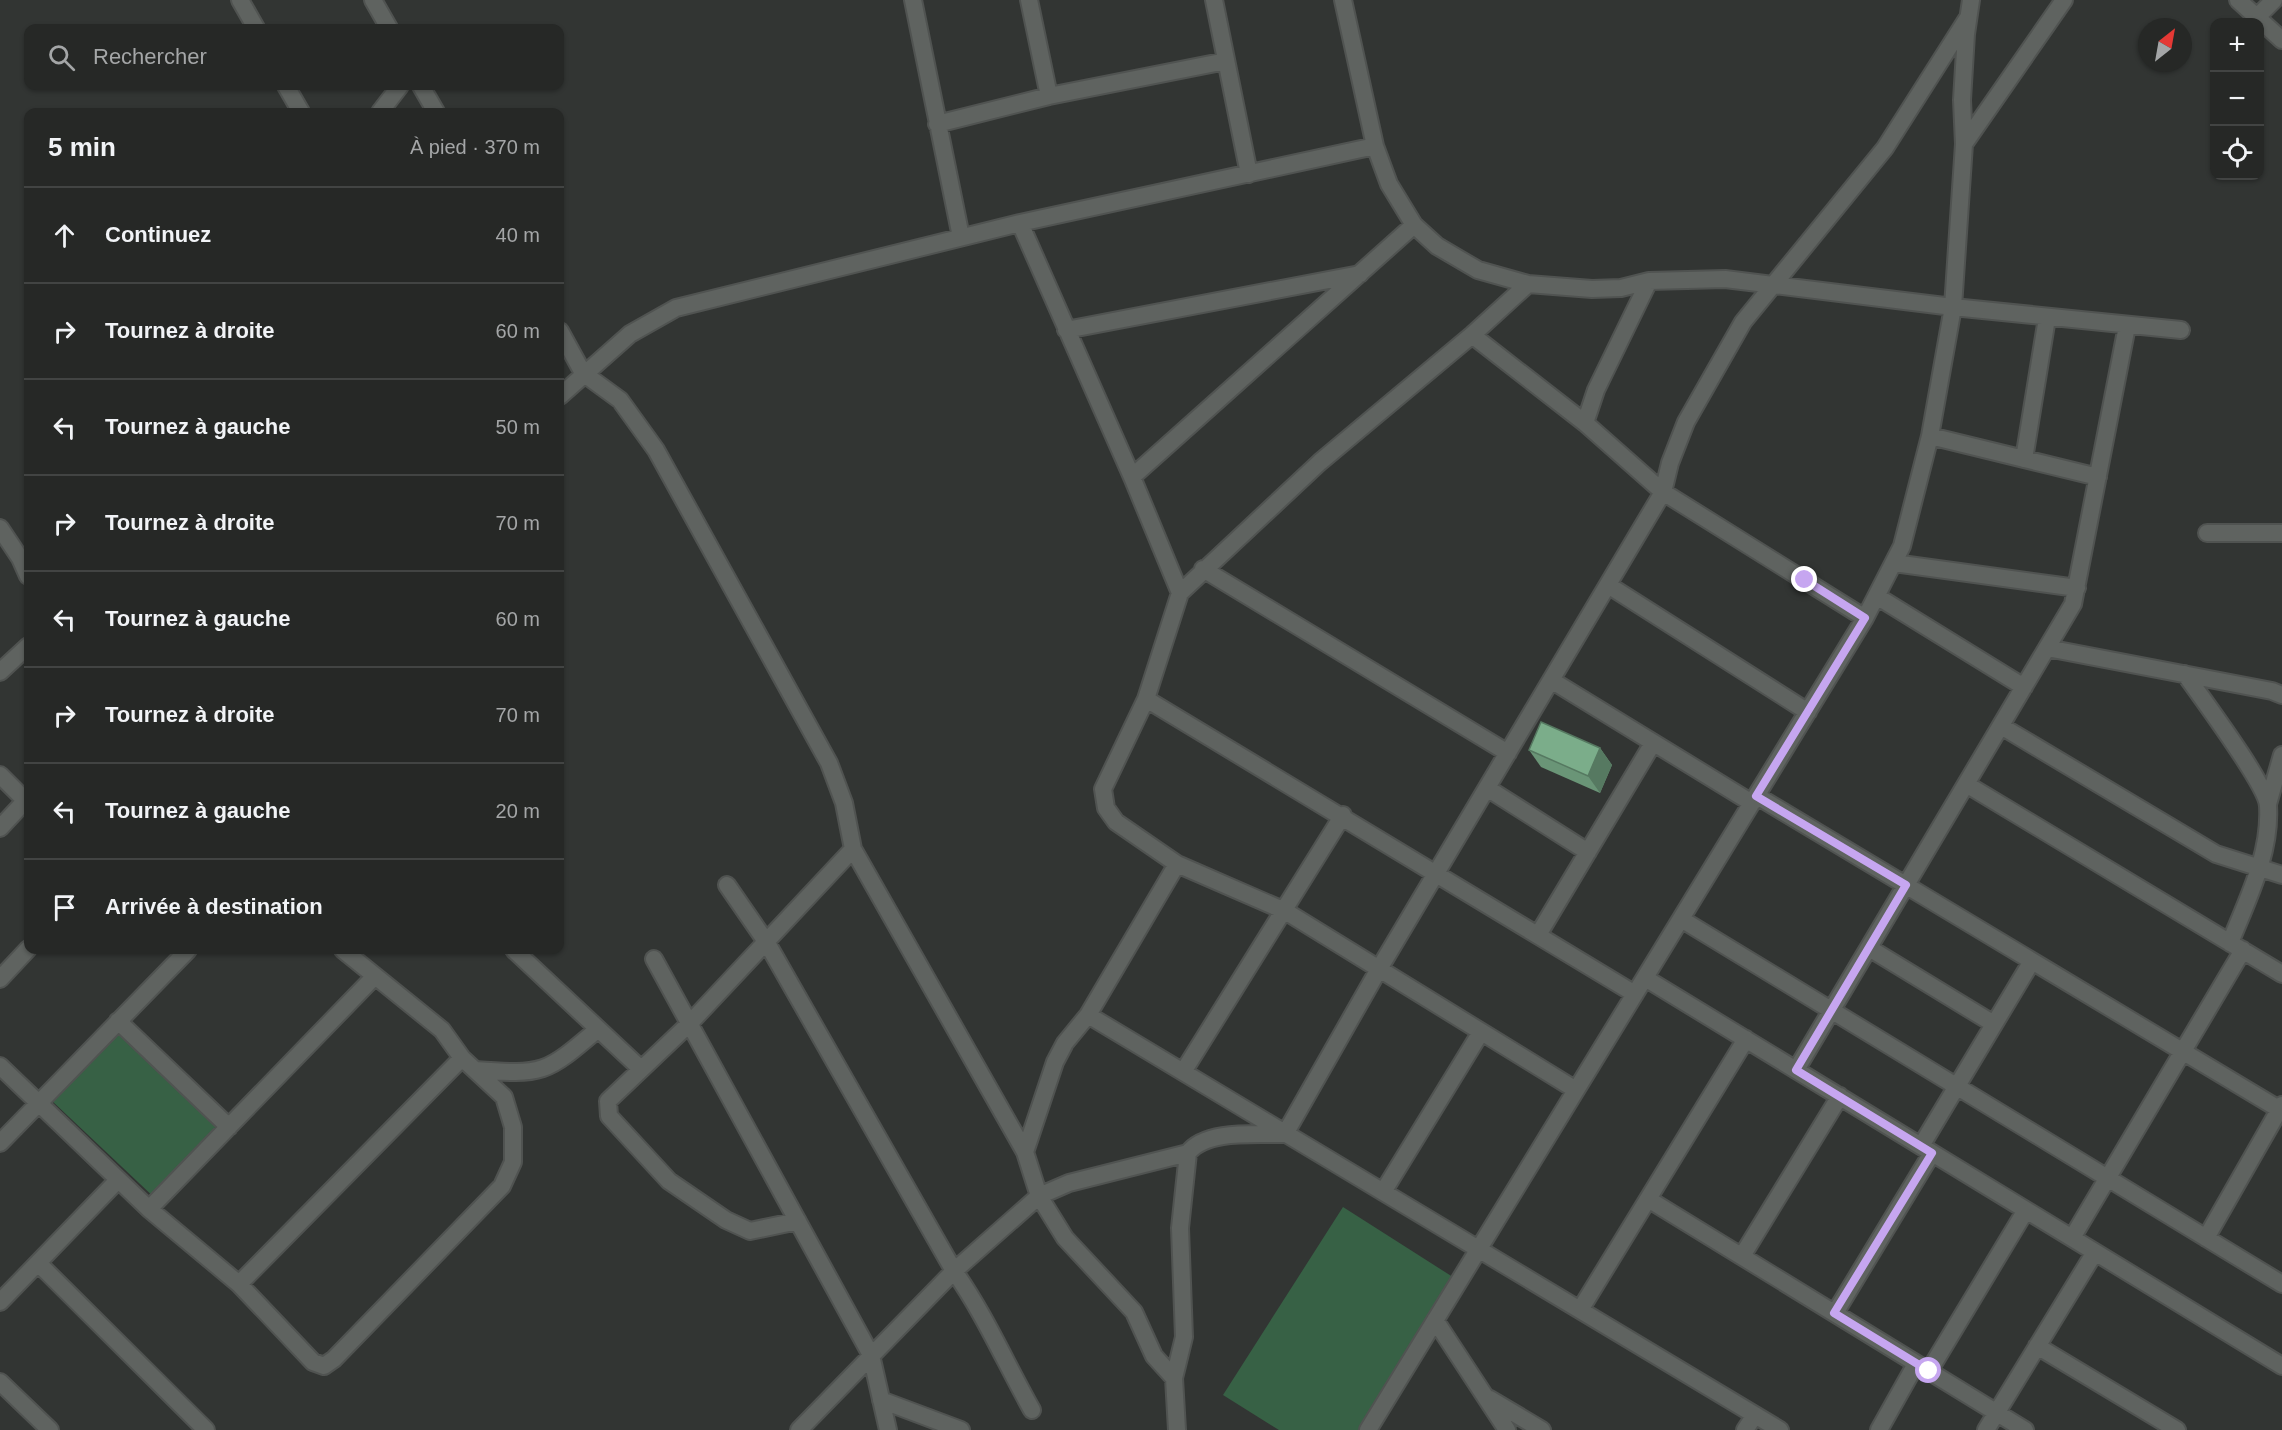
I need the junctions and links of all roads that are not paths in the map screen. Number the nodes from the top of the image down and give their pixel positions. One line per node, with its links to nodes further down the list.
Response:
1 (240, 0): 13 (street)
2 (374, 0): 14 (street)
3 (912, 0): 24 (street)
4 (1029, 0): 20 (street)
5 (1214, 0): 16 (street)
6 (1343, 0): 26 (street)
7 (1971, 0): 12 (street)
8 (2064, 0): 25 (street)
9 (2238, 0): 11 (street)
10 (2274, 0): 11 (street)
11 (2257, 17): 15 (street)
12 (1967, 19): 25 (street); 34 (street)
13 (254, 24)
14 (387, 24)
15 (2282, 40)
16 (1226, 61): 20 (street); 27 (street)
17 (288, 90): 21 (street)
18 (397, 90): 22 (street)
19 (423, 90): 23 (street)
20 (1050, 96): 24 (street)
21 (299, 108)
22 (383, 108)
23 (434, 108)
24 (938, 124): 30 (street)
25 (1964, 144): 35 (street)
26 (1376, 146): 27 (street); 29 (street)
27 (1250, 174): 28 (street)
28 (1020, 223): 30 (street); 38 (street)
29 (1414, 225): 31 (street); 33 (street)
30 (961, 237): 42 (street)
31 (1360, 274): 38 (street); 47 (street)
32 (1649, 281): 33 (street); 34 (street); 44 (street)
33 (1528, 284): 40 (street)
34 (1776, 284): 35 (street); 49 (street)
35 (1953, 307): 36 (street); 45 (street)
36 (2047, 318): 37 (street); 46 (street)
37 (2127, 326): 39 (street); 48 (street)
38 (1066, 330): 47 (street)
39 (2181, 330)
40 (1472, 335): 44 (street); 55 (street)
41 (564, 339): 42 (street)
42 (583, 373): 43 (street); 83 (street)
43 (564, 392)
44 (1585, 423): 49 (street)
45 (1930, 436): 46 (street); 54 (street)
46 (2024, 459): 48 (street)
47 (1132, 477): 58 (street)
48 (2098, 477): 57 (street)
49 (1663, 492): 56 (street); 60 (street)
50 (0, 528): 53 (street)
51 (2207, 533): 52 (street)
52 (2282, 533)
53 (24, 558)
54 (1894, 563): 57 (street); 59 (street)
55 (1203, 569): 58 (street); 72 (street)
56 (1608, 585): 65 (street); 69 (street)
57 (2077, 588): 61 (street)
58 (1180, 593): 68 (street)
59 (1878, 597): 60 (street); 66 (street)
60 (1865, 618): 69 (street)
61 (2048, 648): 64 (street); 66 (street)
62 (24, 650): 63 (street)
63 (0, 672)
64 (2185, 674): 67 (street); 80 (street)
65 (1551, 680): 71 (street); 72 (street)
66 (2024, 687): 70 (street)
67 (2282, 695)
68 (1146, 699): 81 (street); 85 (street)
69 (1808, 712): 78 (street)
70 (2001, 726): 75 (street); 86 (street)
71 (1653, 742): 78 (street); 84 (street)
72 (1508, 753): 76 (street)
73 (2282, 755): 80 (street)
74 (0, 775): 77 (street)
75 (1966, 784): 90 (street); 95 (street)
76 (1487, 788): 84 (street); 87 (street)
77 (24, 798)
78 (1754, 799): 90 (street); 92 (street)
79 (24, 804): 82 (street)
80 (2268, 804): 86 (street)
81 (1343, 816): 87 (street); 91 (street)
82 (0, 828)
83 (853, 849): 94 (street); 133 (street)
84 (1588, 852): 93 (street)
85 (1178, 864): 91 (street); 110 (street)
86 (2260, 868): 88 (street); 95 (street)
87 (1437, 873): 93 (street); 103 (street)
88 (2282, 875)
89 (727, 885): 94 (street)
90 (1906, 885): 96 (street); 102 (street)
91 (1285, 911): 103 (street); 123 (street)
92 (1681, 919): 106 (street); 109 (street)
93 (1538, 934): 108 (street)
94 (767, 943): 112 (street); 149 (street)
95 (2236, 946): 104 (street); 117 (street)
96 (1869, 948): 109 (street); 113 (street)
97 (24, 953): 107 (street)
98 (184, 954): 111 (street)
99 (351, 954): 105 (street)
100 (518, 954): 114 (street)
101 (654, 960): 112 (street)
102 (2032, 961): 113 (street); 117 (street)
103 (1379, 969): 115 (street); 130 (street)
104 (2282, 974)
105 (375, 976): 118 (street); 129 (street)
106 (1645, 978): 108 (street); 116 (street)
107 (0, 979)
108 (1635, 994): 125 (street)
109 (1832, 1011): 122 (street); 124 (street)
110 (1088, 1015): 123 (street); 133 (street)
111 (118, 1021): 127 (street); 129 (street)
112 (690, 1023): 120 (street); 142 (street)
113 (1994, 1024): 124 (street)
114 (598, 1029): 120 (street); 121 (street)
115 (1481, 1032): 125 (street); 137 (street)
116 (1746, 1039): 122 (street); 139 (street)
117 (2182, 1051): 128 (street); 135 (street)
118 (462, 1058): 121 (street); 150 (street)
119 (0, 1066): 127 (street)
120 (641, 1069): 142 (street)
121 (475, 1070): 150 (street)
122 (1796, 1070): 126 (street)
123 (1183, 1072): 130 (street)
124 (1957, 1087): 132 (street); 135 (street)
125 (1576, 1090): 145 (street)
126 (1840, 1096): 132 (street); 147 (street)
127 (39, 1103): 131 (street); 136 (street)
128 (2281, 1109): 144 (street)
129 (229, 1127): 140 (street)
130 (1285, 1134): 134 (street); 137 (street)
131 (0, 1143)
132 (1927, 1149): 141 (street); 154 (street)
133 (1025, 1152): 138 (street)
134 (1188, 1153): 138 (street); 160 (street)
135 (2107, 1178): 143 (street); 144 (street)
136 (118, 1180): 140 (street); 148 (street)
137 (1383, 1192): 145 (street)
138 (1039, 1196): 149 (street); 160 (street)
139 (1648, 1198): 147 (street); 153 (street)
140 (149, 1209): 150 (street)
141 (2026, 1210): 143 (street); 159 (street)
142 (798, 1221): 157 (street)
143 (2072, 1238): 146 (street)
144 (2206, 1238): 151 (street)
145 (1479, 1250): 153 (street); 155 (street)
146 (2095, 1252): 156 (street); 158 (street)
147 (1742, 1256): 154 (street)
148 (38, 1263): 152 (street); 168 (street)
149 (954, 1271): 157 (street); 164 (street)
150 (239, 1284)
151 (2282, 1284)
152 (0, 1302)
153 (1580, 1310): 166 (street)
154 (1834, 1313): 159 (street)
155 (1435, 1320): 162 (street); 173 (street)
156 (2037, 1346): 165 (street); 181 (street)
157 (871, 1355): 163 (street); 169 (street)
158 (2282, 1366)
159 (1923, 1367): 165 (street); 178 (street)
160 (1174, 1378): 172 (street)
161 (0, 1382): 167 (street)
162 (1486, 1397): 174 (street); 175 (street)
163 (881, 1400): 170 (street); 171 (street)
164 (1032, 1410)
165 (1996, 1413): 179 (street); 180 (street)
166 (1755, 1415): 176 (street); 177 (street)
167 (50, 1430)
168 (206, 1430)
169 (799, 1430)
170 (888, 1430)
171 (961, 1430)
172 (1177, 1430)
173 (1368, 1430)
174 (1506, 1430)
175 (1542, 1430)
176 (1745, 1430)
177 (1780, 1430)
178 (1879, 1430)
179 (1986, 1430)
180 (2025, 1430)
181 (2177, 1430)

